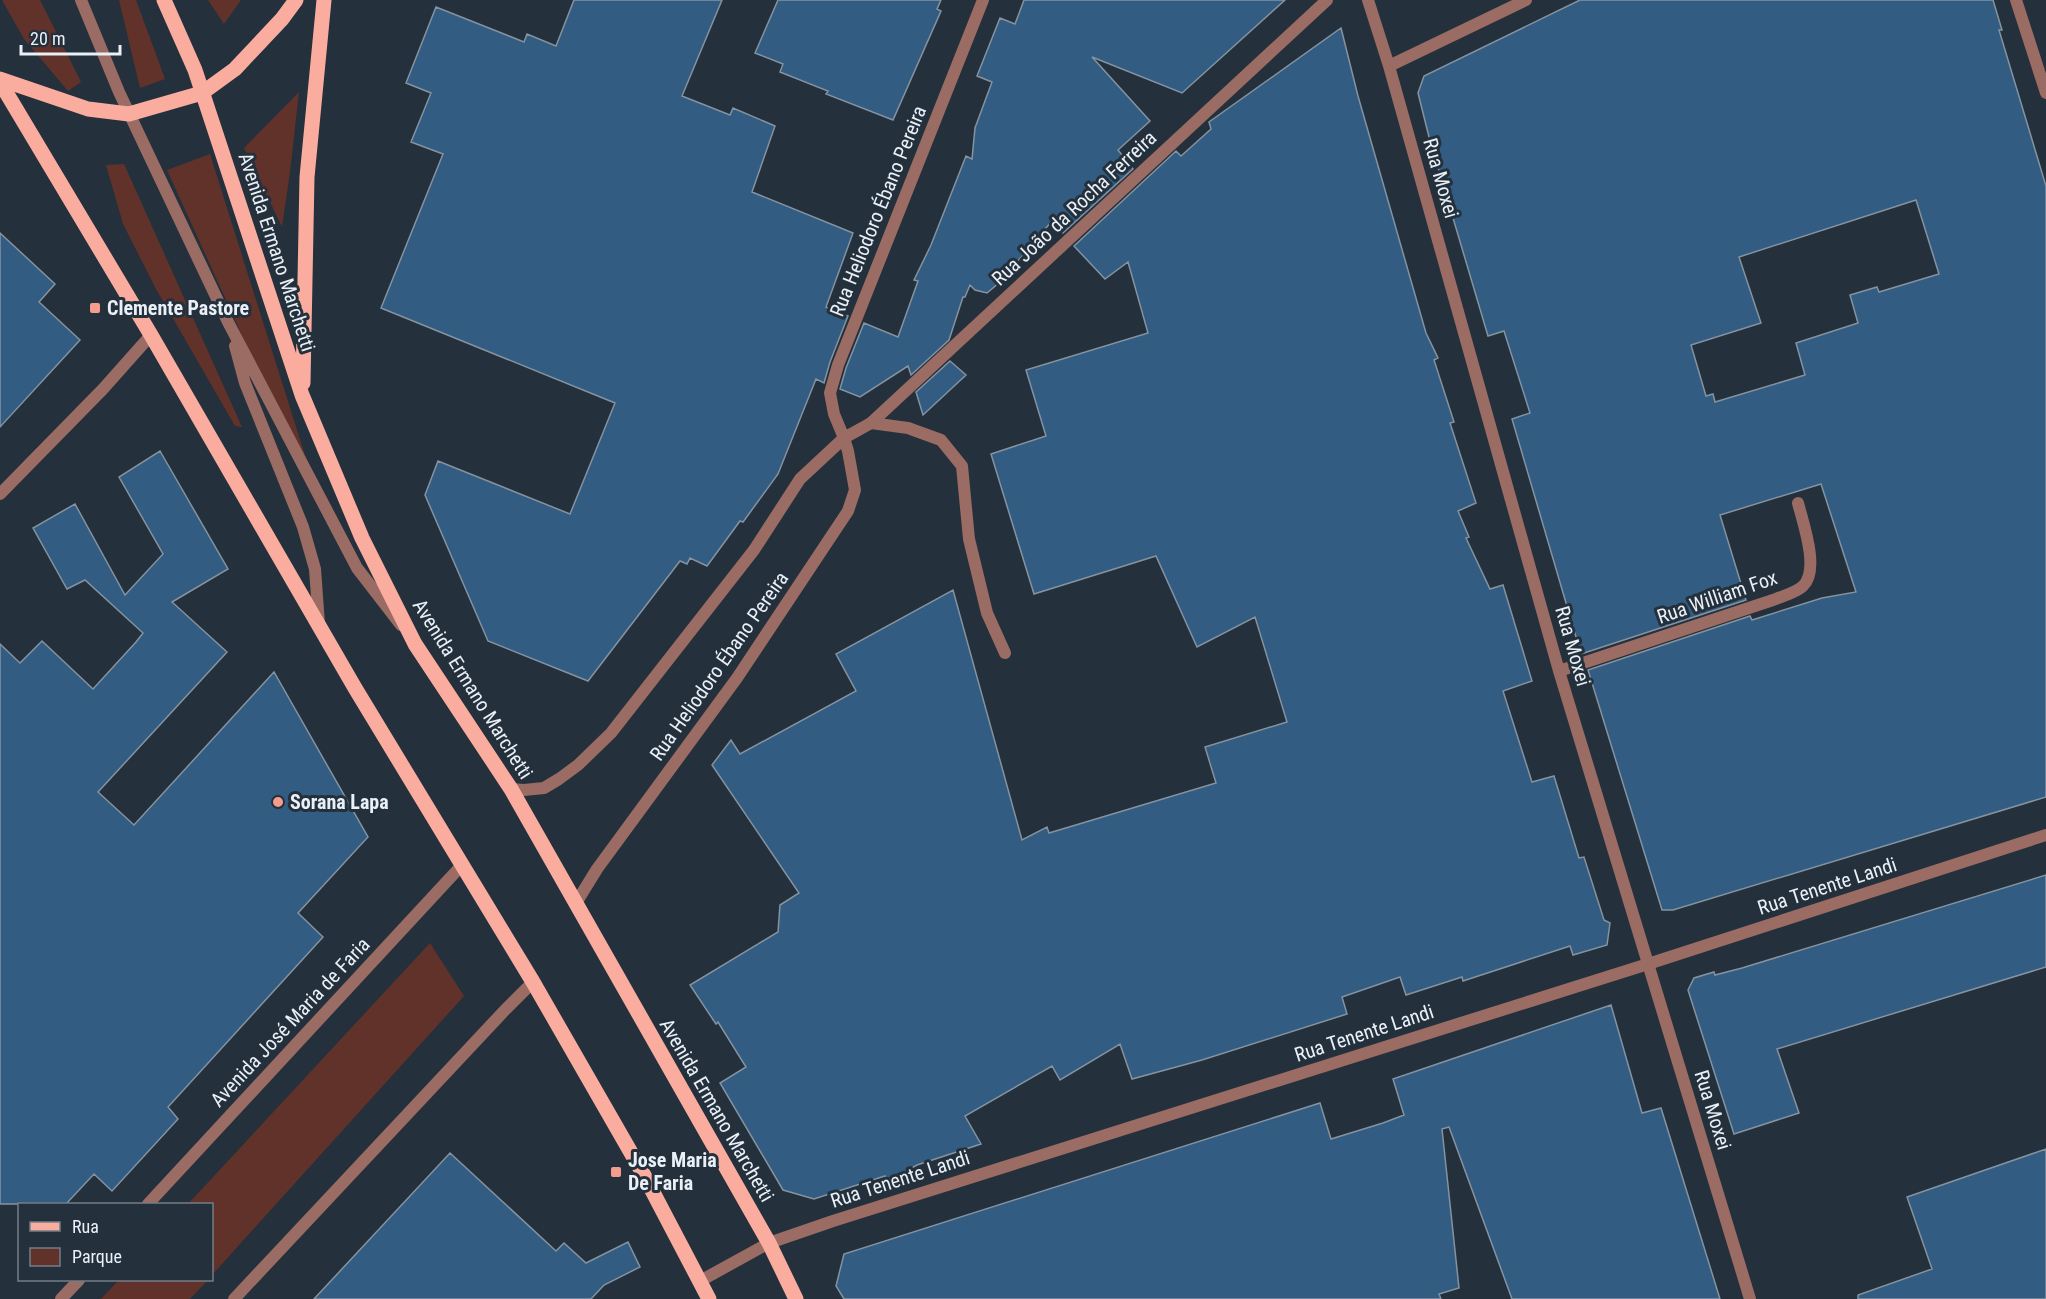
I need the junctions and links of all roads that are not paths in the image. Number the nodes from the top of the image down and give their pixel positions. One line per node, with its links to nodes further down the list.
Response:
1 (81, 0): 14 (street)
2 (164, 0): 12 (main road, Avenida Ermano Marchetti)
3 (296, 0): 12 (main road)
4 (324, 0): 17 (main road)
5 (983, 0): 19 (street, Rua Heliodoro Ébano Pereira)
6 (1327, 0): 18 (street, Rua João da Rocha Ferreira)
7 (1368, 0): 10 (street, Rua Moxei)
8 (1526, 0): 10 (street)
9 (2016, 0): 13 (street)
10 (1389, 66): 25 (street, Rua Moxei)
11 (0, 80): 14 (main road); 16 (main road)
12 (202, 93): 14 (main road); 17 (main road, Avenida Ermano Marchetti)
13 (2046, 93)
14 (129, 114): 15 (street)
15 (228, 322): 22 (street); 23 (street)
16 (151, 335): 20 (street); 22 (main road)
17 (302, 395): 23 (main road, Avenida Ermano Marchetti)
18 (871, 423): 19 (street, Rua João da Rocha Ferreira); 24 (street)
19 (844, 438): 26 (street, Rua Heliodoro Ébano Pereira); 29 (street, Rua Heliodoro Ébano Pereira)
20 (0, 494)
21 (1798, 503): 25 (street, Rua William Fox)
22 (319, 626): 28 (main road)
23 (415, 645): 26 (main road, Avenida Ermano Marchetti)
24 (1005, 653)
25 (1559, 671): 30 (street, Rua Moxei)
26 (511, 789): 29 (main road, Avenida Ermano Marchetti)
27 (2046, 836): 30 (street, Rua Tenente Landi)
28 (462, 865): 31 (main road); 32 (street, Avenida José Maria de Faria)
29 (576, 903): 33 (main road, Avenida Ermano Marchetti)
30 (1648, 964): 33 (street, Rua Tenente Landi); 40 (street, Rua Moxei)
31 (533, 982): 35 (main road); 37 (street)
32 (149, 1203)
33 (769, 1243): 35 (street, Rua Tenente Landi); 39 (main road, Avenida Ermano Marchetti)
34 (78, 1281): 36 (street)
35 (699, 1281): 38 (main road)
36 (61, 1299)
37 (234, 1299)
38 (709, 1299)
39 (796, 1299)
40 (1750, 1299)

